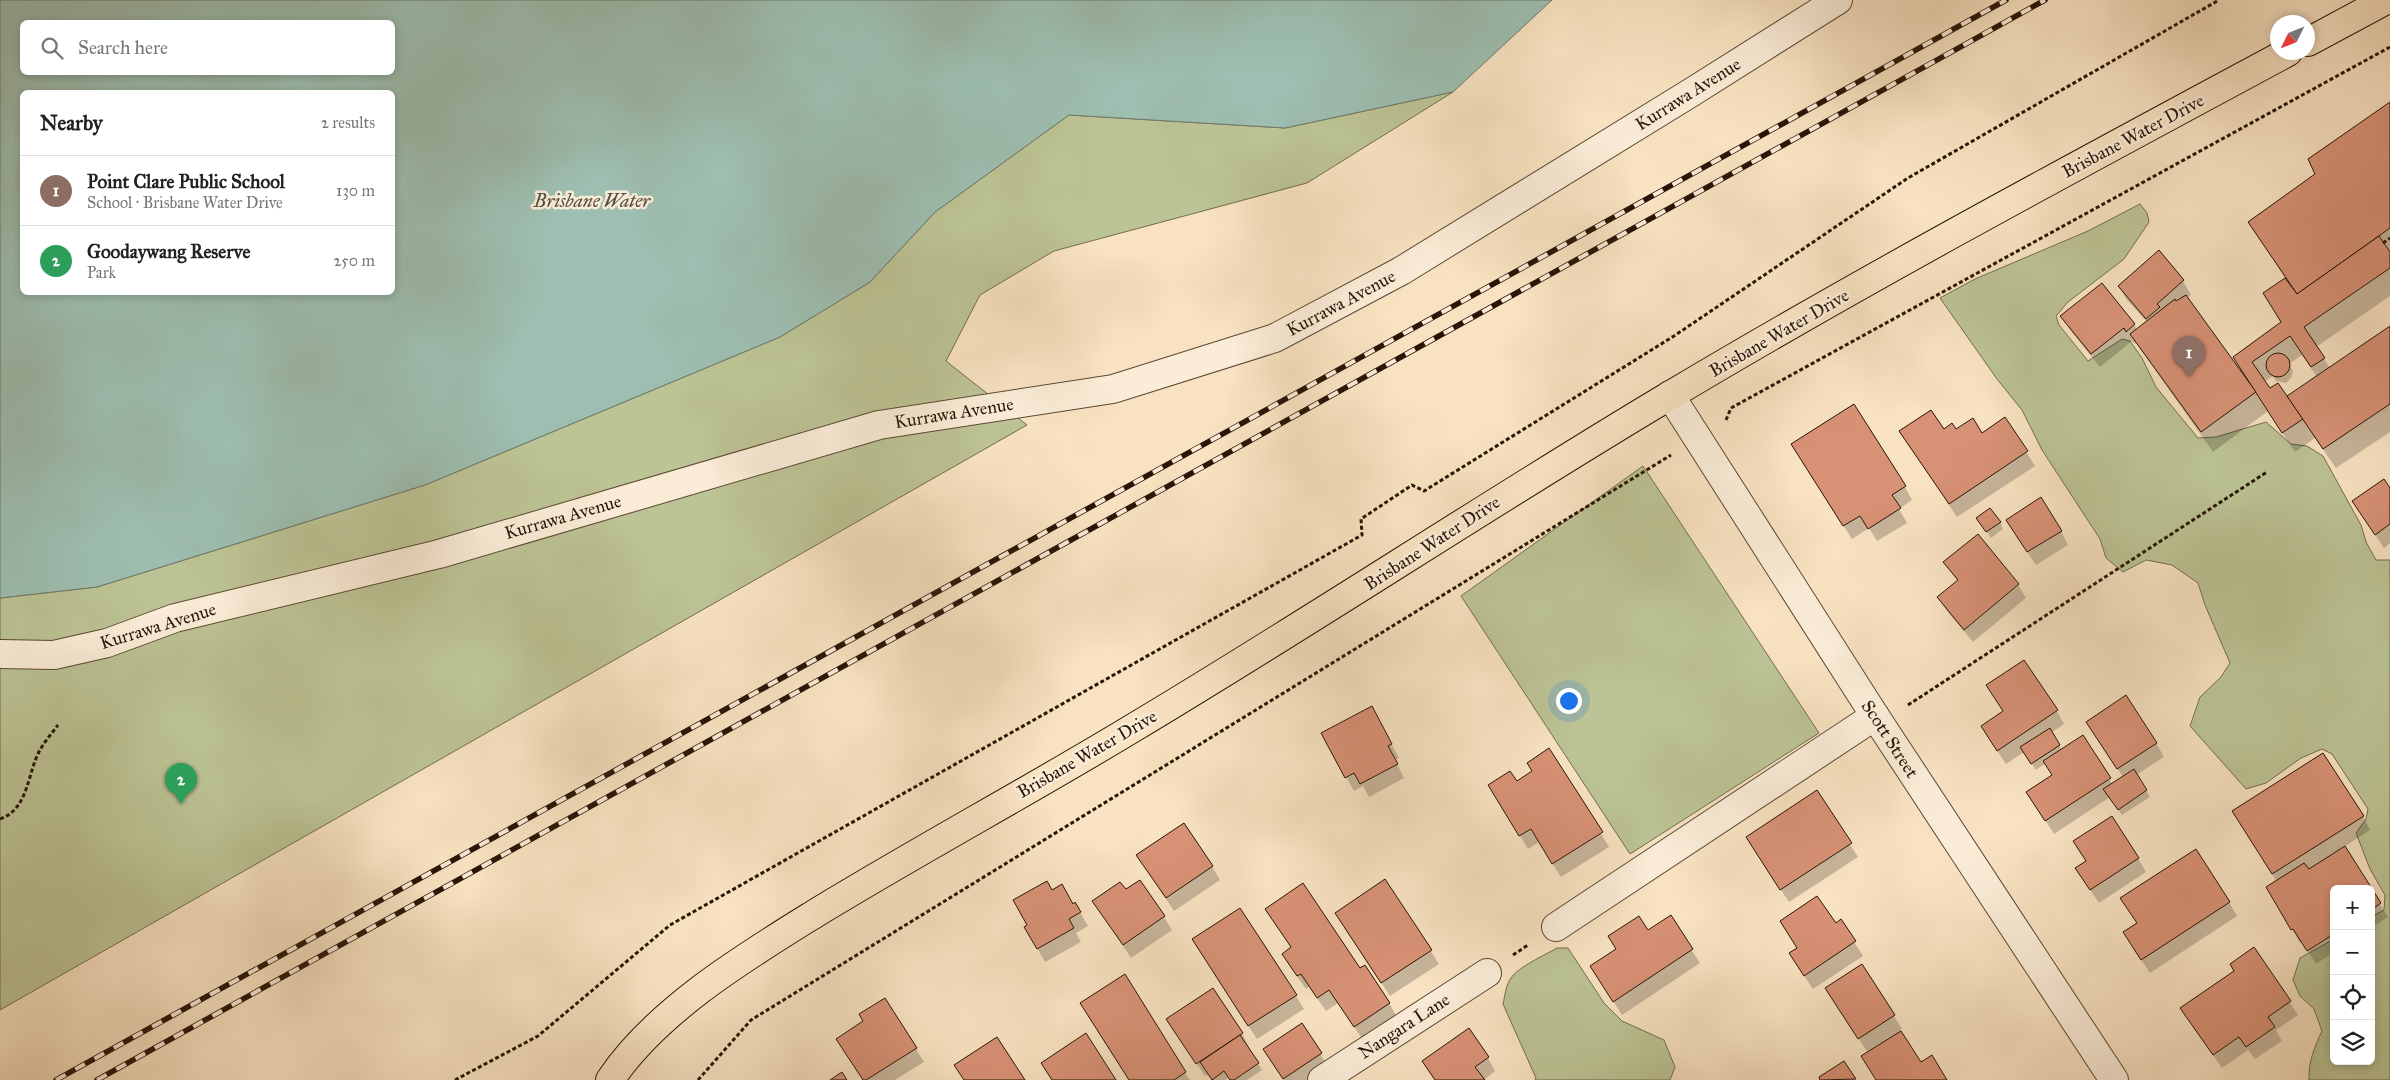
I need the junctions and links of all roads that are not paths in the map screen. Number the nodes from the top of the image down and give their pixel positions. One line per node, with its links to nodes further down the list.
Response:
1 (1838, 0): 6 (street, Kurrawa Avenue)
2 (2386, 0): 3 (main road)
3 (2315, 38)
4 (2273, 60): 5 (main road, Brisbane Water Drive)
5 (1670, 396): 7 (street, Scott Street); 10 (main road, Brisbane Water Drive)
6 (0, 654)
7 (1878, 720): 8 (street); 12 (street, Scott Street)
8 (1546, 934)
9 (1496, 966): 11 (street, Nangara Lane)
10 (618, 1076)
11 (1322, 1080)
12 (2114, 1080)

